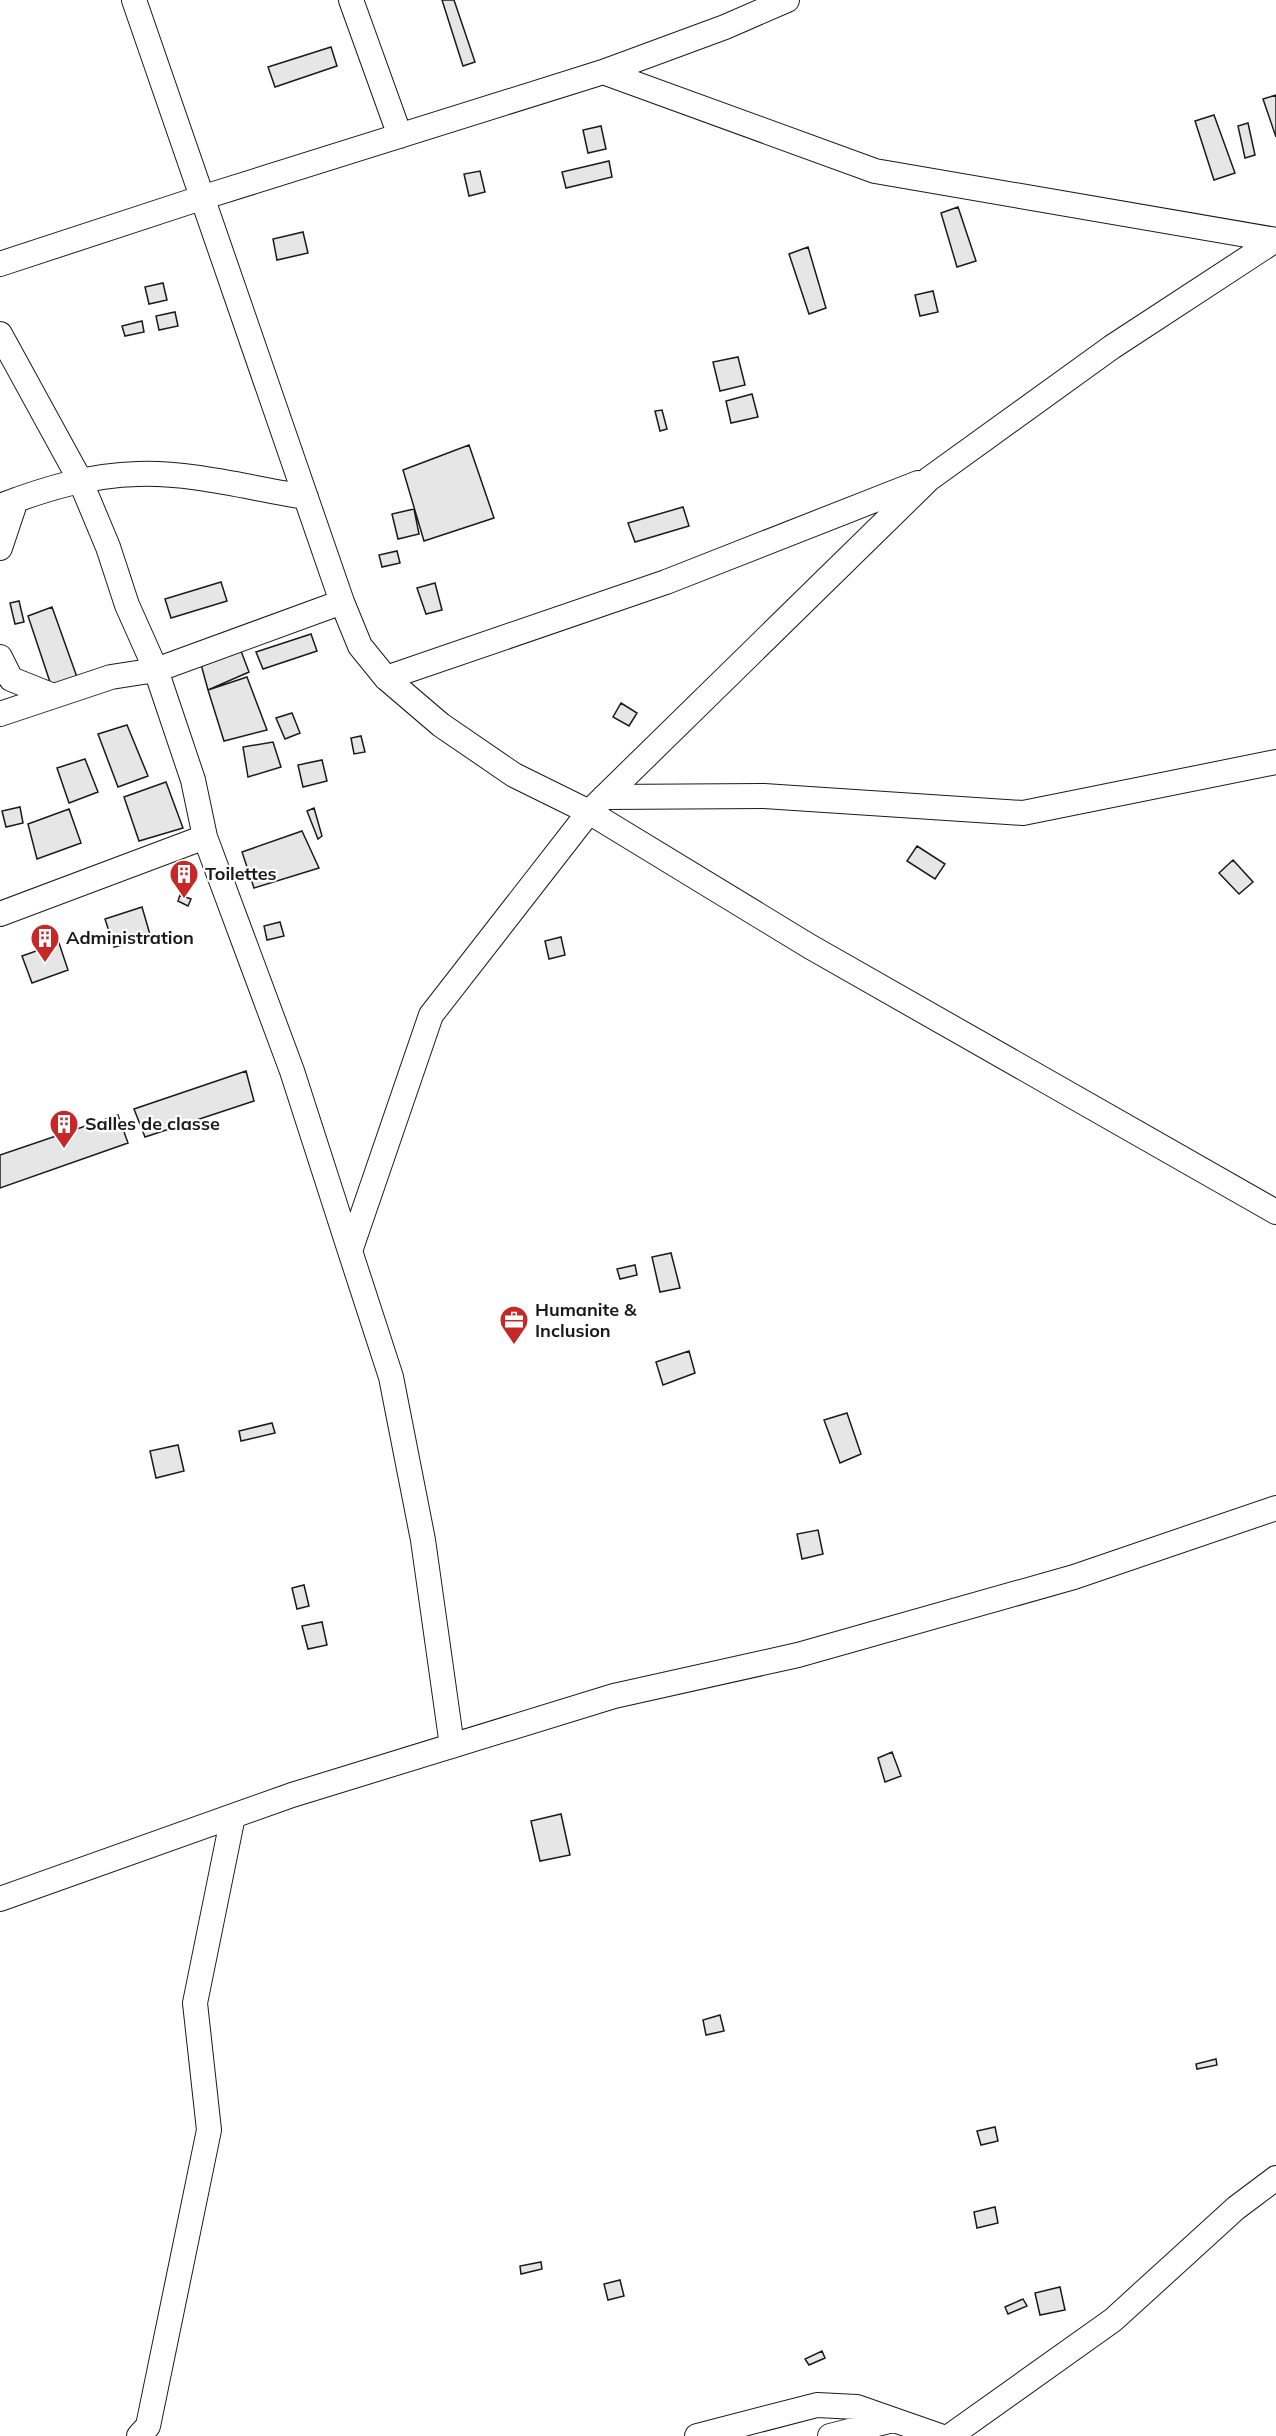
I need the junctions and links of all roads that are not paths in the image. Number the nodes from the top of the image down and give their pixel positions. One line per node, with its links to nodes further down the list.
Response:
1 (134, 0): 6 (street)
2 (351, 0): 5 (street)
3 (787, 0): 4 (street)
4 (603, 72): 5 (street); 7 (street)
5 (400, 136): 6 (street)
6 (201, 198): 8 (street); 12 (street)
7 (1275, 241): 10 (street)
8 (0, 264)
9 (0, 334): 11 (street)
10 (929, 479): 18 (street); 22 (street)
11 (80, 480): 12 (street); 13 (street); 17 (street)
12 (306, 497): 15 (street)
13 (8, 503): 14 (street)
14 (0, 548)
15 (342, 602): 17 (street); 18 (street)
16 (0, 657): 19 (street)
17 (156, 670): 19 (street); 23 (street)
18 (386, 678): 22 (street)
19 (51, 695): 20 (street)
20 (0, 714)
21 (1276, 762): 22 (street)
22 (596, 805): 25 (street); 26 (street)
23 (205, 837): 24 (street); 26 (street)
24 (0, 914)
25 (1276, 1212)
26 (350, 1251): 28 (street)
27 (1276, 1508): 28 (street)
28 (452, 1746): 29 (street)
29 (233, 1816): 30 (street); 33 (street)
30 (0, 1899)
31 (1276, 2178): 37 (street)
32 (893, 2420): 34 (street); 35 (street); 36 (street)
33 (139, 2436)
34 (697, 2436)
35 (830, 2436)
36 (940, 2436)
37 (950, 2436)

